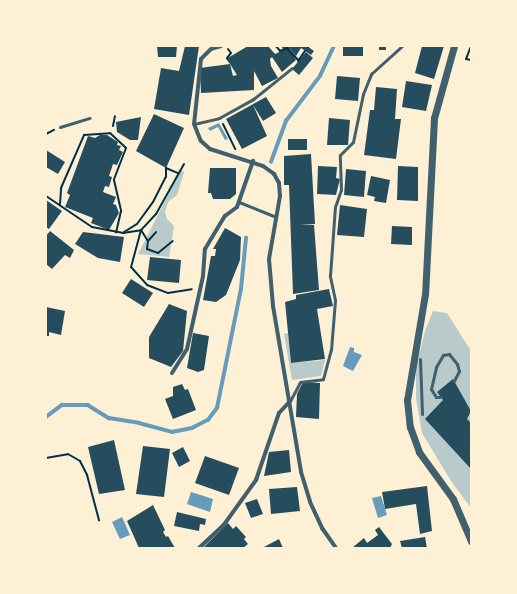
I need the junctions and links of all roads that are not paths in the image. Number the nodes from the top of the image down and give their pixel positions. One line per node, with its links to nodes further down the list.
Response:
1 (221, 46): 6 (street)
2 (402, 46): 15 (lane)
3 (454, 46): 17 (street)
4 (292, 68): 6 (lane)
5 (90, 118): 7 (lane)
6 (194, 124): 8 (street)
7 (60, 127)
8 (253, 162): 9 (street); 10 (street)
9 (239, 202): 10 (lane); 12 (street)
10 (276, 217): 15 (street)
11 (420, 359): 16 (lane)
12 (172, 373)
13 (454, 381): 14 (lane)
14 (440, 397)
15 (290, 401): 18 (street); 19 (street)
16 (422, 414)
17 (471, 541)
18 (199, 548)
19 (336, 548)

